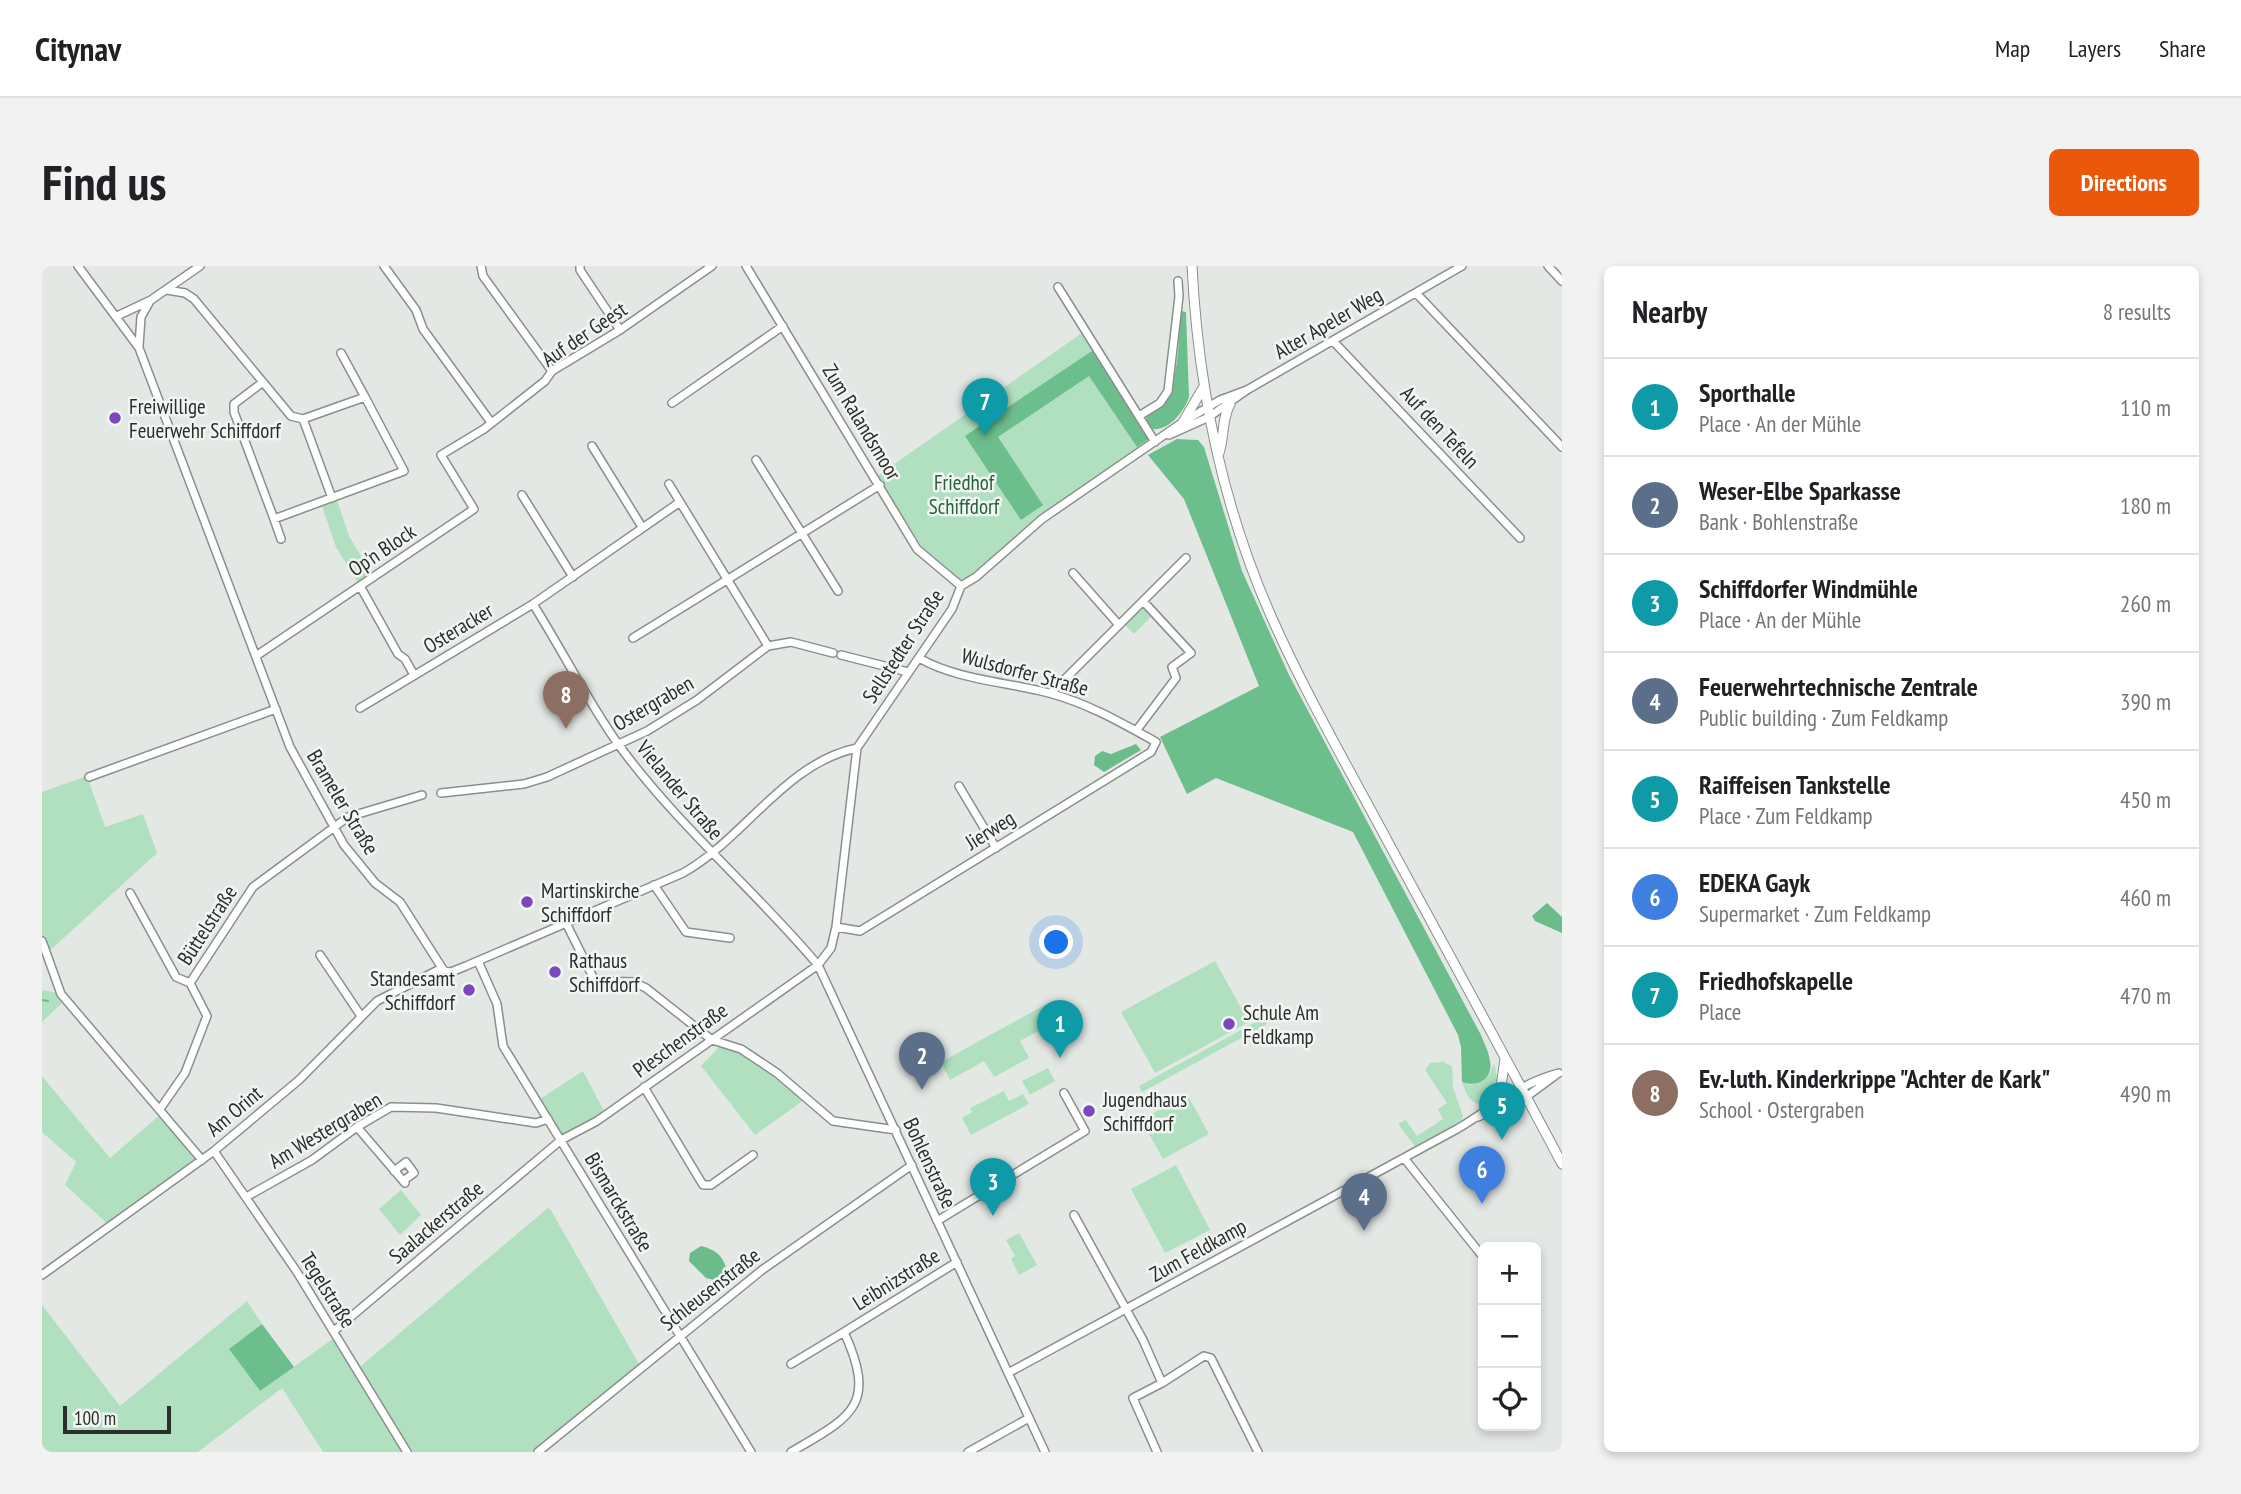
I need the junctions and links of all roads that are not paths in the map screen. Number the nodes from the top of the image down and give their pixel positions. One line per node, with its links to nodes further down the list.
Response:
1 (78, 266): 18 (street, Brameler Straße)
2 (200, 266): 15 (street)
3 (384, 266): 37 (street)
4 (481, 266): 26 (street)
5 (580, 266): 22 (street)
6 (712, 266): 11 (street, Auf der Geest)
7 (746, 266): 21 (street, Zum Ralandsmoor)
8 (1192, 266): 28 (main road)
9 (1462, 266): 16 (street, Alter Apeler Weg)
10 (1548, 266): 13 (street)
11 (703, 269): 22 (street, Auf der Geest)
12 (1178, 281): 34 (street)
13 (1562, 281)
14 (1058, 287): 34 (street)
15 (167, 290): 17 (street); 27 (street)
16 (1416, 293): 23 (street, Alter Apeler Weg); 41 (street)
17 (151, 300): 18 (street); 19 (street)
18 (117, 316): 20 (street, Brameler Straße)
19 (141, 317): 20 (street); 24 (street)
20 (124, 324): 24 (street, Brameler Straße)
21 (783, 326): 31 (street); 46 (street, Zum Ralandsmoor)
22 (621, 330): 26 (street, Auf der Geest)
23 (1333, 341): 29 (street, Alter Apeler Weg); 53 (street, Auf den Tefeln)
24 (139, 348): 69 (street, Brameler Straße)
25 (341, 354): 30 (street)
26 (552, 371): 37 (street, Auf der Geest)
27 (262, 382): 36 (street); 50 (street)
28 (1203, 388): 33 (main road); 38 (main road)
29 (1248, 390): 32 (street, Alter Apeler Weg); 33 (street, Alter Apeler Weg)
30 (365, 397): 36 (street); 48 (street)
31 (672, 402)
32 (1230, 404): 35 (street, Alter Apeler Weg); 43 (main road)
33 (1207, 407): 35 (main road); 38 (street, Sellstedter Straße)
34 (1139, 416): 39 (street)
35 (1209, 417): 39 (street, Sellstedter Straße); 43 (main road)
36 (303, 419): 48 (street)
37 (490, 421): 42 (street, Auf der Geest)
38 (1183, 422): 39 (street, Sellstedter Straße)
39 (1159, 440): 60 (street, Sellstedter Straße)
40 (592, 446): 51 (street)
41 (1562, 447)
42 (442, 455): 59 (street, Op'n Block)
43 (1218, 457): 100 (main road)
44 (756, 460): 52 (street)
45 (669, 484): 49 (street)
46 (880, 485): 52 (street); 60 (street, Zum Ralandsmoor)
47 (522, 495): 57 (street)
48 (332, 498): 50 (street)
49 (680, 502): 51 (street, Osteracker); 58 (street)
50 (274, 519): 54 (street)
51 (642, 527): 57 (street, Osteracker)
52 (802, 533): 58 (street); 61 (street)
53 (1520, 538)
54 (281, 539)
55 (1186, 558): 62 (street)
56 (1073, 573): 64 (street)
57 (573, 577): 63 (street, Osteracker)
58 (727, 580): 65 (street); 66 (street)
59 (360, 586): 69 (street, Op'n Block); 72 (street)
60 (961, 586): 70 (street, Sellstedter Straße)
61 (838, 591)
62 (1143, 601): 64 (street); 76 (street)
63 (533, 604): 72 (street, Osteracker); 78 (street, Vielander Straße)
64 (1119, 625): 73 (street)
65 (633, 638)
66 (768, 646): 67 (street); 78 (street, Ostergraben)
67 (833, 653)
68 (841, 655): 71 (street)
69 (256, 656): 75 (street, Brameler Straße)
70 (919, 658): 71 (street, Sellstedter Straße); 73 (street, Wulsdorfer Straße)
71 (908, 672): 79 (street, Sellstedter Straße)
72 (414, 675): 74 (street, Osteracker)
73 (1051, 693): 76 (street, Wulsdorfer Straße)
74 (360, 708)
75 (276, 709): 80 (street); 84 (street, Brameler Straße)
76 (1136, 731): 77 (street, Wulsdorfer Straße)
77 (1156, 742): 85 (street, Jierweg)
78 (618, 744): 82 (street, Ostergraben); 86 (street, Vielander Straße)
79 (857, 748): 86 (street); 90 (street, Sellstedter Straße)
80 (89, 777)
81 (959, 786): 85 (street)
82 (441, 793)
83 (422, 795): 84 (street)
84 (333, 827): 96 (street, Brameler Straße); 97 (street, Büttelstraße)
85 (996, 848): 90 (street, Jierweg)
86 (713, 856): 87 (street); 95 (street)
87 (654, 885): 89 (street); 91 (street)
88 (130, 893): 97 (street)
89 (566, 923): 94 (street); 99 (street)
90 (836, 928): 95 (street, Sellstedter Straße)
91 (730, 938)
92 (42, 941): 107 (street)
93 (320, 955): 98 (street)
94 (478, 961): 96 (street); 109 (street, Bismarckstraße)
95 (818, 965): 99 (street, Pleschenstraße); 111 (street, Bohlenstraße)
96 (442, 968): 98 (street, Am Orint)
97 (190, 983): 107 (street, Büttelstraße)
98 (361, 1016): 113 (street, Am Orint)
99 (712, 1040): 102 (street, Pleschenstraße); 111 (street)
100 (1505, 1057): 103 (main road); 106 (main road)
101 (1560, 1072): 103 (street, Zum Feldkamp); 105 (street, Zum Feldkamp)
102 (644, 1087): 112 (street, Pleschenstraße); 114 (street)
103 (1521, 1087): 105 (main road); 106 (street, Zum Feldkamp)
104 (1064, 1093): 122 (street)
105 (1526, 1097): 108 (street, Zum Feldkamp); 117 (main road)
106 (1499, 1100): 108 (street, Zum Feldkamp)
107 (160, 1109): 116 (street)
108 (1474, 1118): 115 (street, Zum Feldkamp)
109 (548, 1119): 110 (street, Am Westergraben); 112 (street, Bismarckstraße)
110 (357, 1127): 119 (street); 120 (street, Am Westergraben)
111 (896, 1130): 118 (street, Bohlenstraße)
112 (561, 1140): 127 (street, Saalackerstraße); 129 (street, Bismarckstraße)
113 (214, 1151): 116 (street, Am Orint); 120 (street, Tegelstraße)
114 (754, 1155)
115 (1404, 1158): 123 (street); 126 (street, Zum Feldkamp)
116 (202, 1160): 125 (street, Am Orint)
117 (1562, 1164)
118 (912, 1165): 122 (street, Bohlenstraße); 129 (street, Schleusenstraße)
119 (394, 1171): 119 (street)
120 (248, 1196): 127 (street, Tegelstraße)
121 (1074, 1215): 126 (street)
122 (937, 1220): 124 (street, Bohlenstraße)
123 (1478, 1251)
124 (957, 1262): 128 (street, Leibnizstraße); 131 (street, Bohlenstraße)
125 (42, 1275)
126 (1125, 1309): 131 (street, Zum Feldkamp); 132 (street)
127 (334, 1331): 134 (street, Tegelstraße)
128 (844, 1332): 130 (street); 137 (street, Leibnizstraße)
129 (679, 1335): 135 (street, Schleusenstraße); 136 (street, Bismarckstraße)
130 (791, 1364)
131 (1008, 1373): 133 (street, Bohlenstraße)
132 (1162, 1383): 140 (street); 141 (street)
133 (1029, 1418): 138 (street); 139 (street, Bohlenstraße)
134 (407, 1452)
135 (538, 1452)
136 (751, 1452)
137 (791, 1452)
138 (968, 1452)
139 (1045, 1452)
140 (1157, 1452)
141 (1258, 1452)

